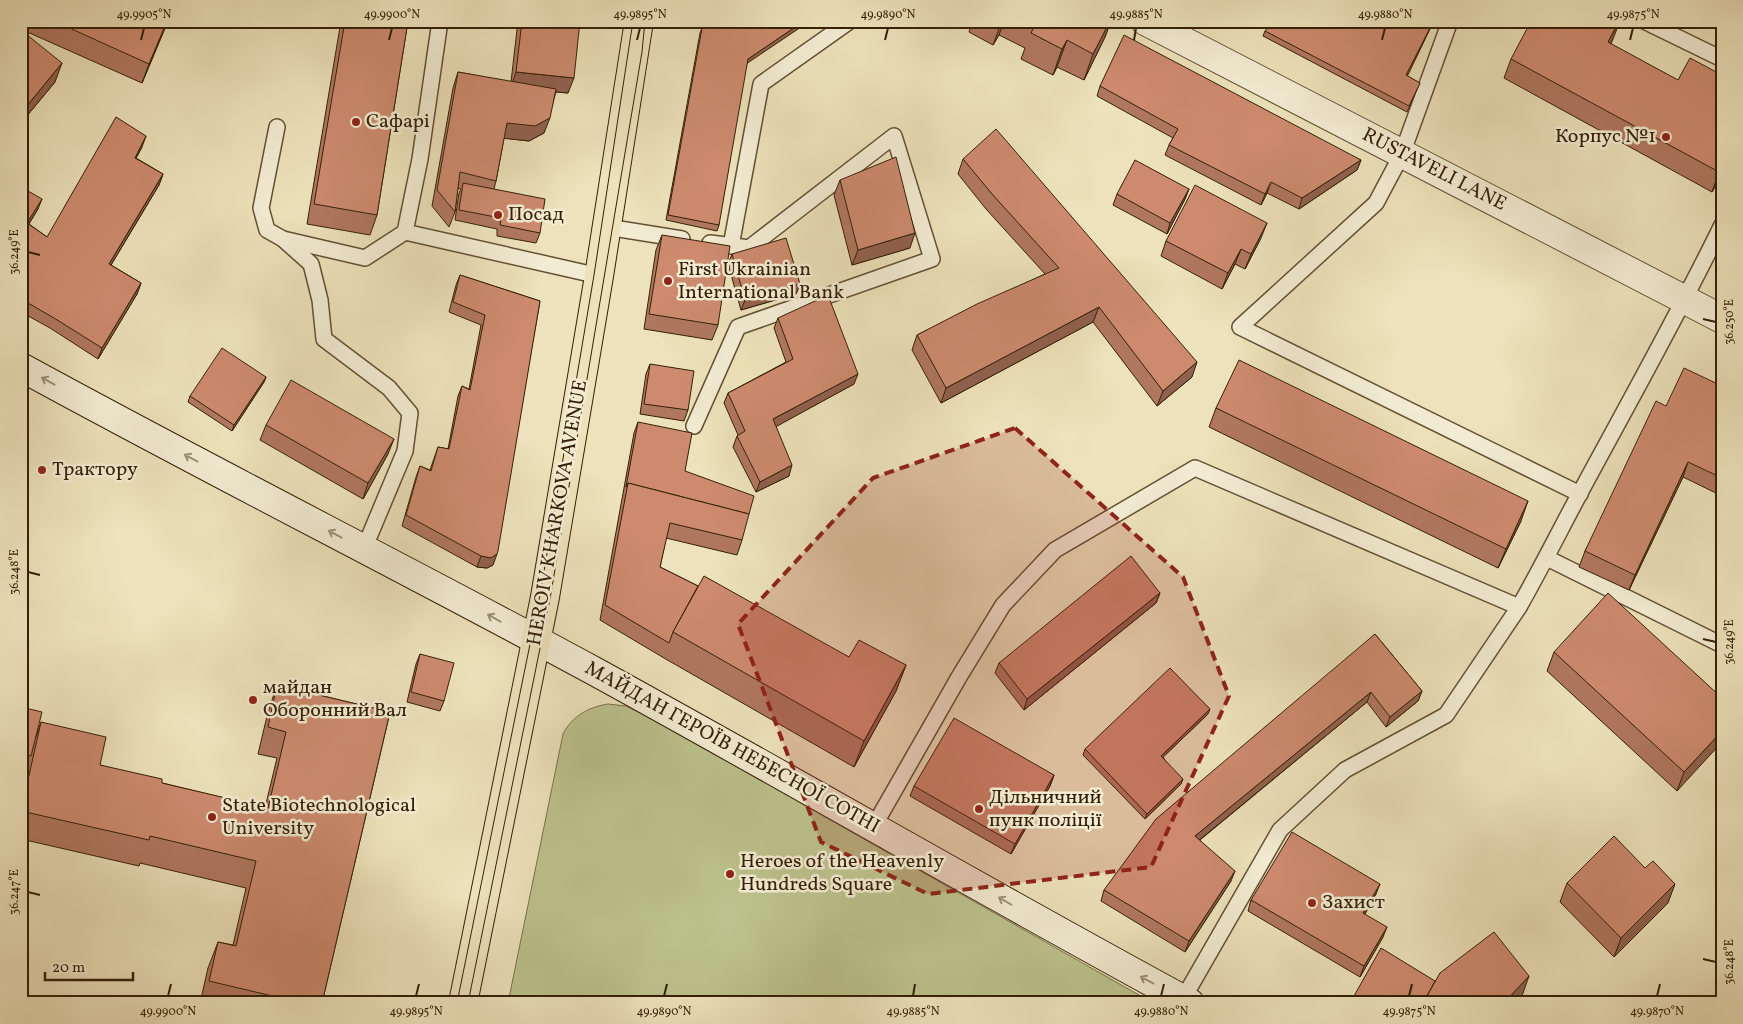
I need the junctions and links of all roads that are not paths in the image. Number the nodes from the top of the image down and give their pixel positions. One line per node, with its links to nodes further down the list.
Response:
1 (440, 21): 12 (lane)
2 (639, 21): 11 (main road, HEROIV KHARKOVA AVENUE)
3 (850, 21): 14 (lane)
4 (1145, 21): 9 (street, RUSTAVELI LANE)
5 (1450, 21): 9 (lane)
6 (1644, 21): 7 (lane)
7 (1722, 60)
8 (277, 127): 13 (lane)
9 (1402, 154): 16 (street, RUSTAVELI LANE); 20 (lane)
10 (1722, 225): 16 (lane)
11 (607, 227): 14 (lane); 15 (main road, HEROIV KHARKOVA AVENUE)
12 (405, 232): 13 (lane); 15 (lane)
13 (284, 239): 21 (lane)
14 (731, 246): 19 (lane)
15 (599, 276): 24 (main road, HEROIV KHARKOVA AVENUE)
16 (1685, 300): 17 (street, RUSTAVELI LANE); 20 (lane)
17 (1722, 320)
18 (21, 367): 21 (street, one-way to 18)
19 (694, 426)
20 (1580, 494): 22 (lane)
21 (364, 549): 24 (street, one-way to 21)
22 (1548, 558): 23 (lane); 25 (lane)
23 (1519, 607): 26 (lane); 27 (lane)
24 (536, 641): 26 (street, МАЙДАН ГЕРОЇВ НЕБЕСНОЇ СОТНІ); 28 (main road, HEROIV KHARKOVA AVENUE)
25 (1722, 645)
26 (874, 826): 27 (street, МАЙДАН ГЕРОЇВ НЕБЕСНОЇ СОТНІ, one-way to 26)
27 (1186, 1001)
28 (463, 1003)

